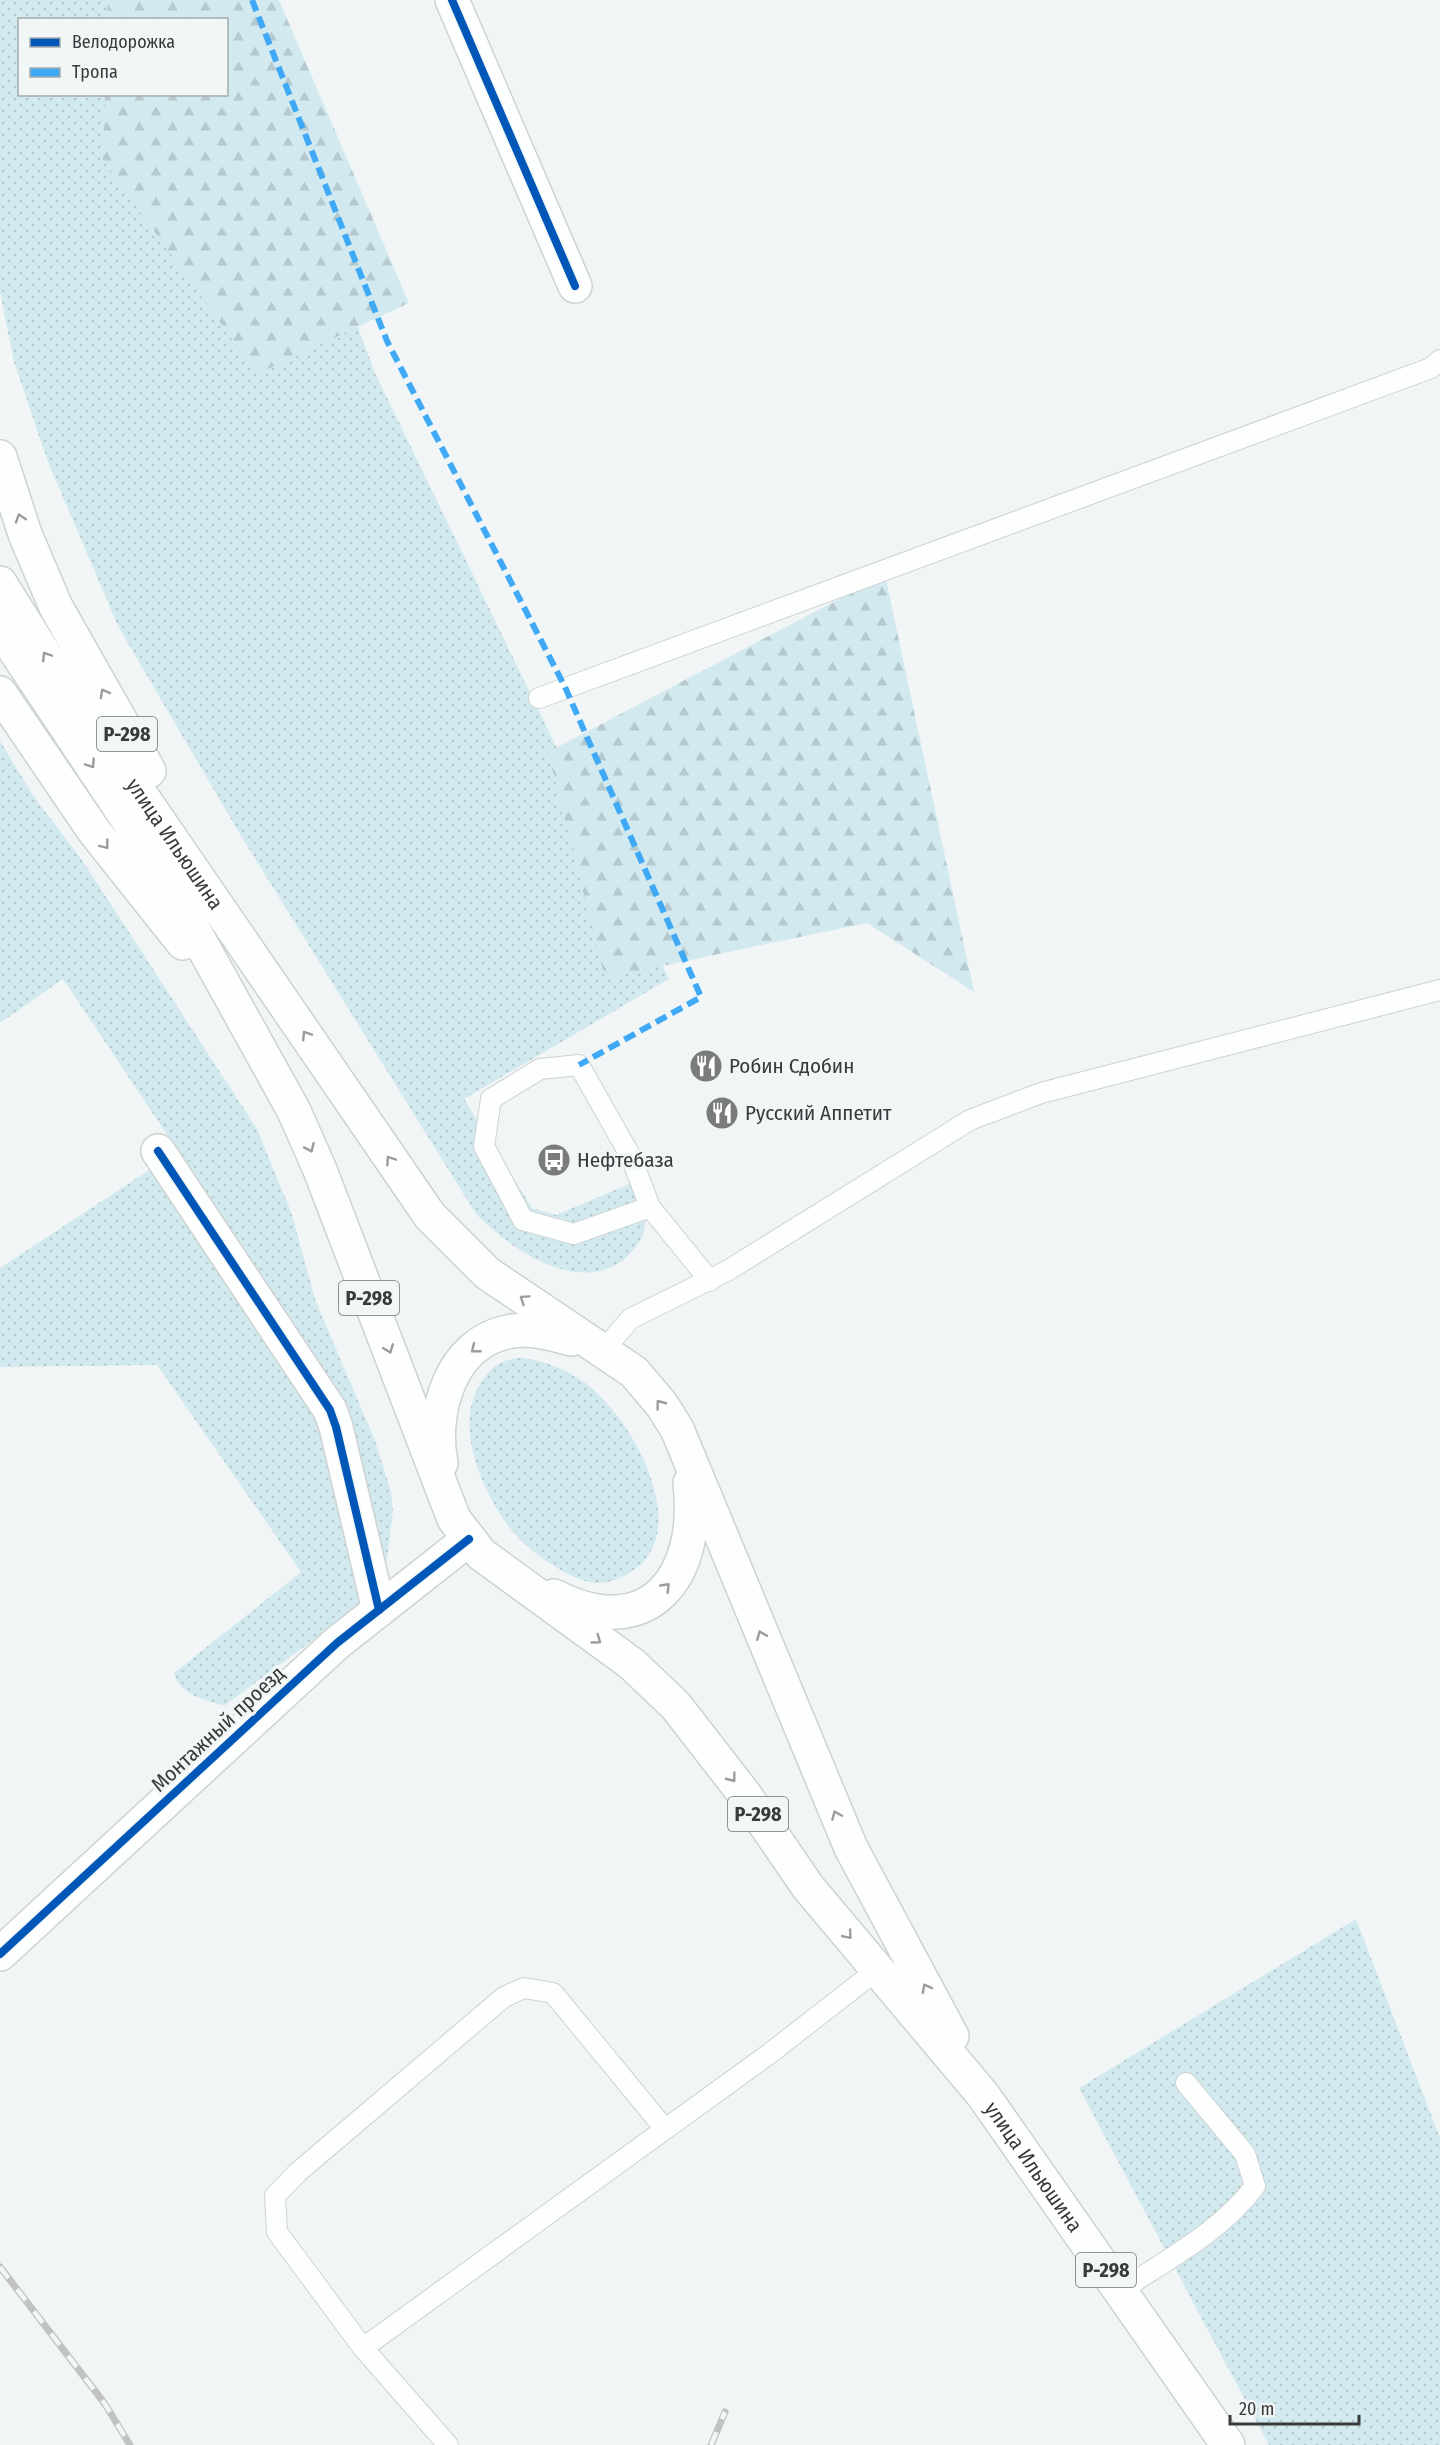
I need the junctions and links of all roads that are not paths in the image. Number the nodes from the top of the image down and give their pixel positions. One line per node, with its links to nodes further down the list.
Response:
1 (452, 0): 2 (main road)
2 (575, 286)
3 (1440, 360): 8 (lane)
4 (0, 457): 10 (main road, Р-298, one-way to 4)
5 (0, 583): 10 (main road, улица Ильюшина / Р-298, one-way to 5)
6 (0, 628): 11 (main road, улица Ильюшина / Р-298, one-way to 11)
7 (0, 693): 11 (main road, one-way to 11)
8 (539, 698)
9 (1440, 990): 14 (lane)
10 (282, 998): 15 (main road, улица Ильюшина / Р-298, one-way to 10)
11 (244, 1021): 17 (main road, улица Ильюшина / Р-298, one-way to 17)
12 (158, 1151): 20 (main road)
13 (650, 1207): 13 (lane); 14 (lane)
14 (710, 1281): 15 (lane)
15 (597, 1348): 16 (main road, Р-298, one-way to 15); 17 (main road, Р-298, one-way to 17)
16 (687, 1455): 19 (main road, Р-298, one-way to 16); 24 (main road, Р-298, one-way to 16)
17 (448, 1503): 18 (main road, Р-298)
18 (469, 1539): 19 (main road, Р-298); 20 (main road, Монтажный проезд)
19 (499, 1569): 22 (main road, Р-298, one-way to 22)
20 (379, 1610): 21 (main road, Монтажный проезд)
21 (0, 1954)
22 (878, 1970): 24 (main road, Р-298); 25 (lane)
23 (1186, 2083): 26 (lane)
24 (983, 2095): 26 (main road, улица Ильюшина / Р-298)
25 (665, 2129): 27 (lane); 27 (lane)
26 (1120, 2291): 29 (main road, улица Ильюшина / Р-298)
27 (363, 2348): 28 (lane)
28 (448, 2445)
29 (1228, 2445)

